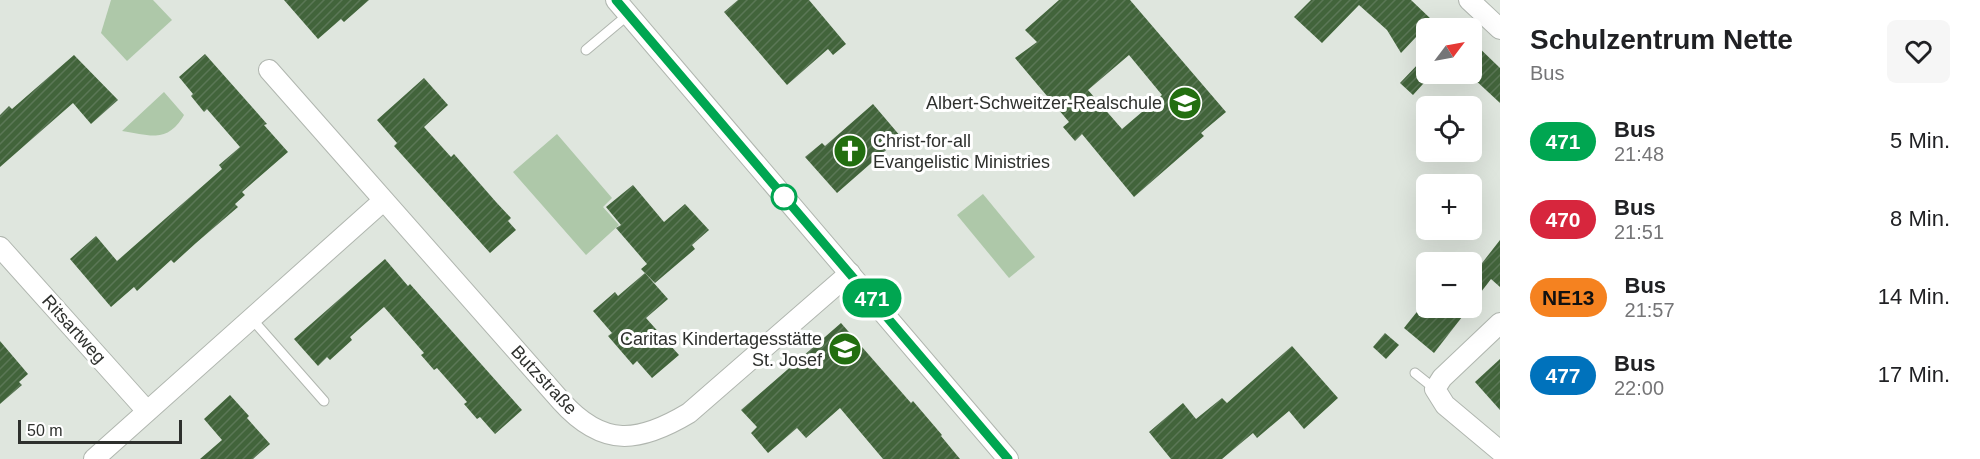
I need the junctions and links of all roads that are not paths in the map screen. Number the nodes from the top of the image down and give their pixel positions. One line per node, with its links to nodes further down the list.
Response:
1 (1469, 0): 3 (street)
2 (623, 7): 4 (lane); 8 (street)
3 (1500, 29)
4 (586, 50)
5 (269, 70): 6 (street, Butzstraße)
6 (383, 201): 8 (street, Butzstraße); 9 (street)
7 (0, 247): 14 (street, Ritsartweg)
8 (850, 273): 17 (street)
9 (251, 318): 13 (lane); 14 (street)
10 (1500, 323): 12 (street)
11 (1415, 373): 12 (lane)
12 (1435, 389): 15 (street)
13 (324, 401)
14 (147, 411): 16 (street)
15 (1500, 452)
16 (94, 459)
17 (1008, 459)

